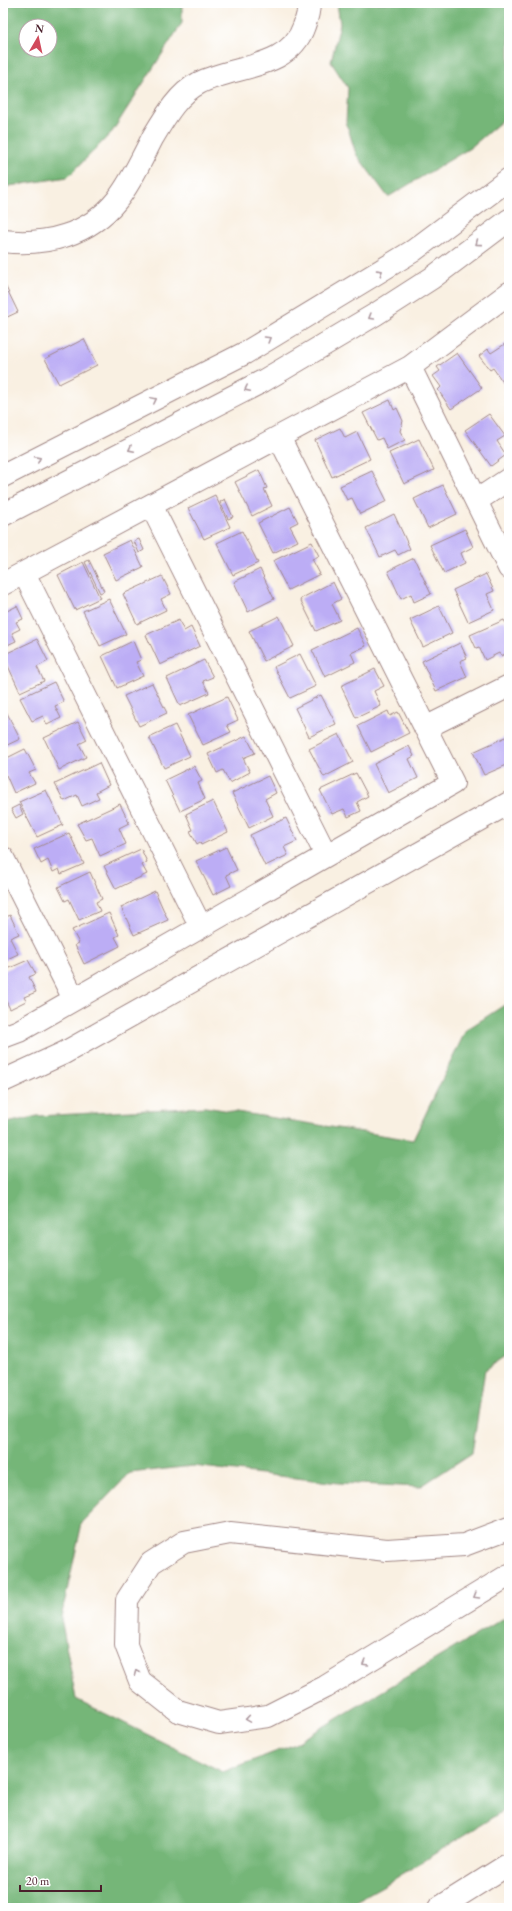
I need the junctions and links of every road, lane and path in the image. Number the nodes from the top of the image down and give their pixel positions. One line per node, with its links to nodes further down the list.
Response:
1 (309, 3): 4 (street)
2 (509, 179): 8 (street, one-way to 2)
3 (509, 220): 12 (street, one-way to 12)
4 (3, 241)
5 (509, 293): 6 (street)
6 (410, 367): 7 (street); 10 (street)
7 (279, 437): 11 (street); 17 (street)
8 (3, 476)
9 (509, 479): 10 (street)
10 (476, 501): 13 (street)
11 (151, 506): 14 (street); 19 (street)
12 (3, 515)
13 (509, 568)
14 (24, 573): 15 (street); 21 (street)
15 (3, 584)
16 (509, 686): 17 (street)
17 (425, 728): 19 (street)
18 (509, 803): 24 (street)
19 (326, 855): 21 (street)
20 (3, 858): 22 (street)
21 (201, 927): 22 (street)
22 (74, 999): 23 (street)
23 (3, 1037)
24 (3, 1081)
25 (509, 1528): 26 (street, one-way to 25)
26 (509, 1575)
27 (509, 1864): 28 (street)
28 (439, 1908)

